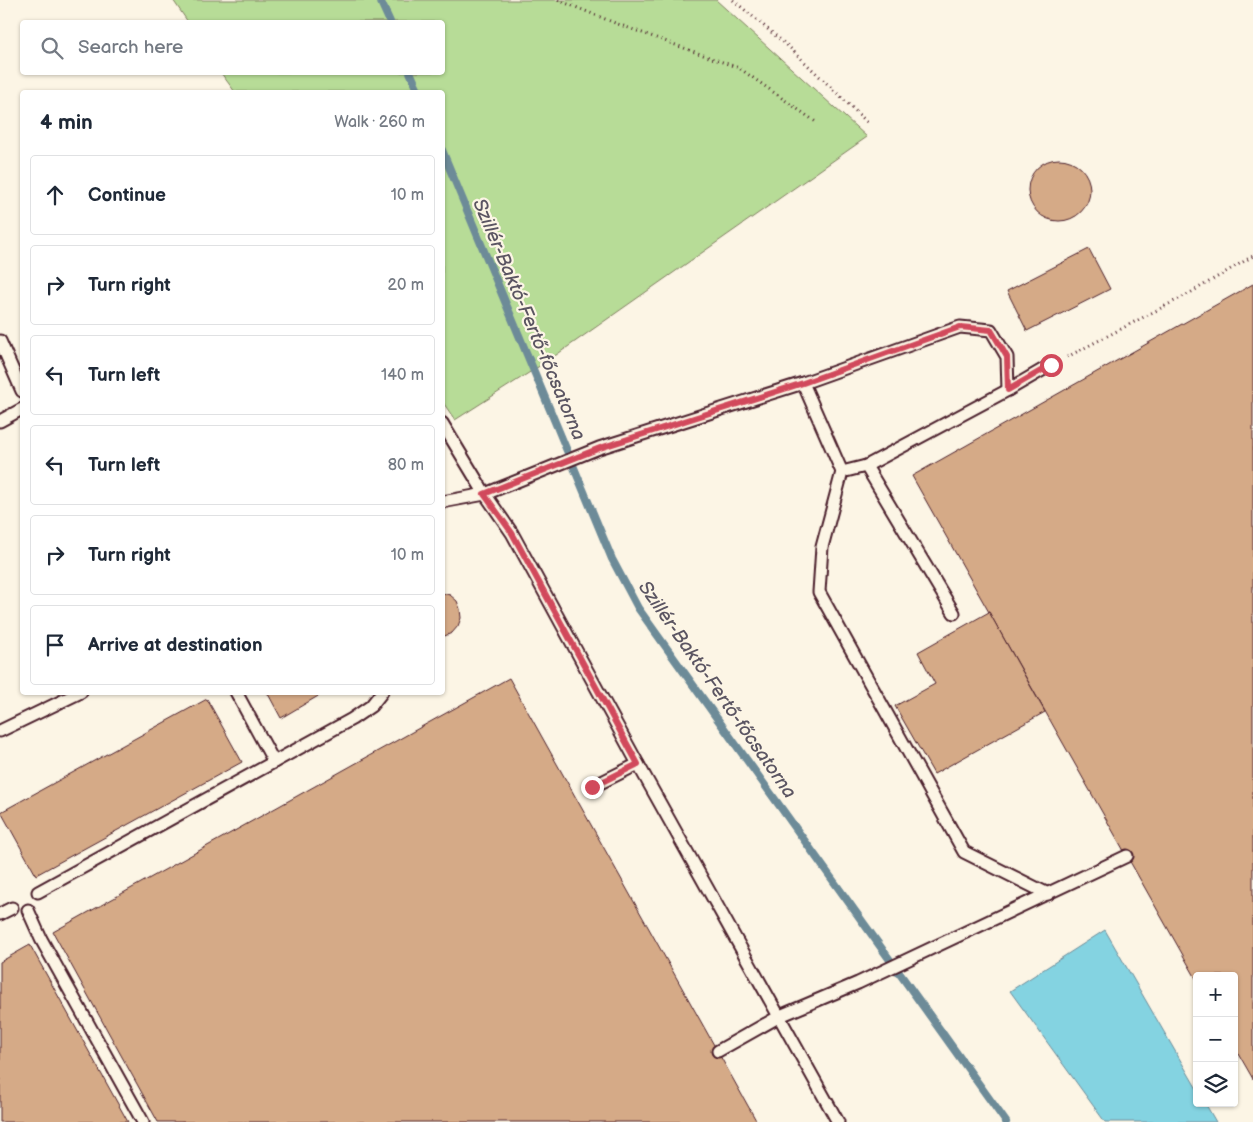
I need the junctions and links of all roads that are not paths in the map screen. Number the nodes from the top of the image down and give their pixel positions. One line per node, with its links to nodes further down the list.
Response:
1 (0, 341): 4 (lane)
2 (1051, 365): 5 (lane)
3 (803, 383): 5 (lane); 10 (lane); 11 (lane)
4 (20, 386)
5 (1008, 390): 9 (lane)
6 (20, 410): 7 (lane)
7 (0, 421)
8 (445, 429): 11 (lane)
9 (866, 466): 10 (lane); 13 (lane)
10 (842, 472): 23 (lane)
11 (484, 494): 12 (lane); 19 (lane)
12 (445, 501)
13 (954, 613)
14 (75, 695): 17 (lane)
15 (238, 695): 18 (lane)
16 (380, 695): 18 (lane)
17 (0, 731)
18 (274, 762): 22 (lane)
19 (638, 764): 20 (lane); 27 (lane)
20 (592, 787)
21 (1127, 856): 23 (lane)
22 (38, 892)
23 (1048, 894): 27 (lane)
24 (12, 908): 26 (lane)
25 (28, 910): 29 (lane)
26 (0, 914)
27 (780, 1016): 28 (lane); 30 (lane)
28 (718, 1051)
29 (143, 1122)
30 (838, 1122)

